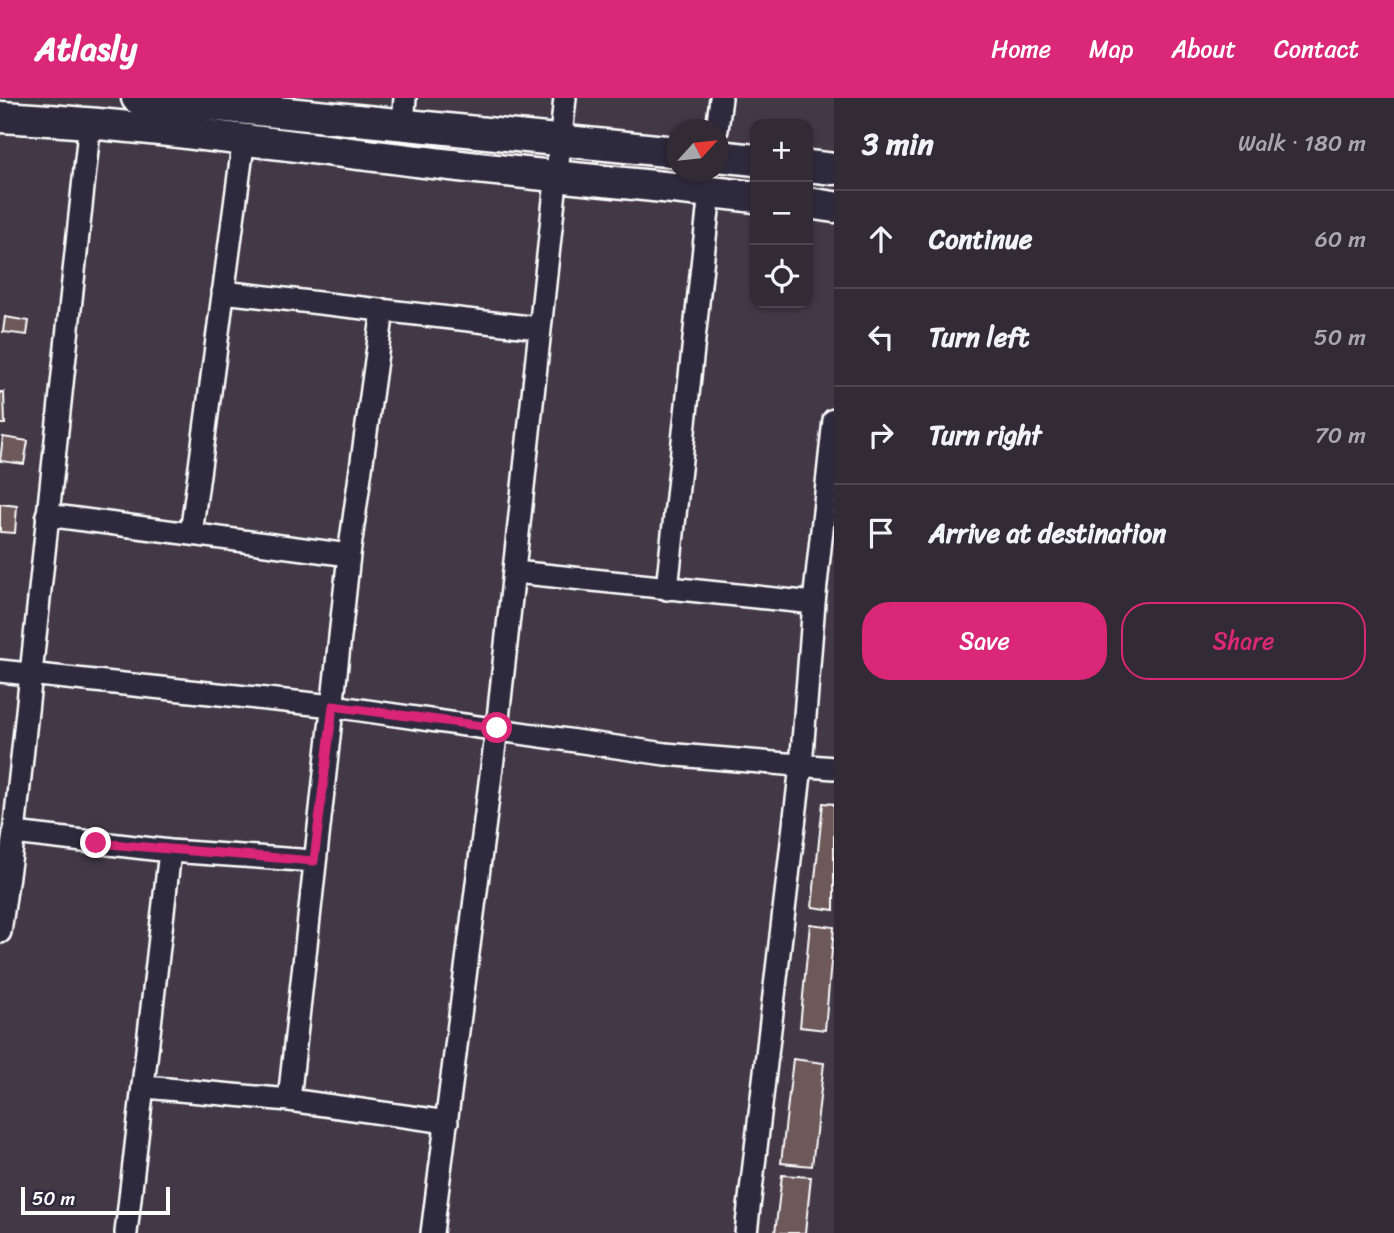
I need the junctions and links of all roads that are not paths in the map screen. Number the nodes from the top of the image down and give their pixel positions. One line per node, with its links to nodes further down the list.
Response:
1 (137, 98): 4 (main road)
2 (565, 98): 9 (street)
3 (721, 98): 6 (street)
4 (404, 111): 9 (main road)
5 (0, 117): 7 (main road)
6 (718, 119)
7 (90, 122): 8 (main road); 24 (street)
8 (244, 138): 15 (main road); 20 (street)
9 (561, 139): 10 (main road); 15 (street)
10 (666, 151)
11 (729, 157): 12 (main road)
12 (750, 159)
13 (813, 167): 14 (main road)
14 (834, 169)
15 (556, 176): 16 (main road); 22 (street)
16 (710, 192): 17 (main road); 28 (street)
17 (750, 196)
18 (813, 204): 19 (main road)
19 (834, 206)
20 (223, 292): 21 (street); 25 (street)
21 (383, 310): 22 (street); 26 (street)
22 (538, 328): 27 (street)
23 (834, 420): 29 (street)
24 (47, 514): 25 (street); 31 (street)
25 (191, 534): 26 (street)
26 (349, 555): 32 (street)
27 (514, 572): 28 (street); 33 (street)
28 (667, 589): 29 (street)
29 (814, 603): 34 (street)
30 (0, 671): 31 (street)
31 (30, 674): 32 (street); 36 (street)
32 (333, 706): 33 (street); 38 (street)
33 (497, 728): 34 (street); 42 (street)
34 (801, 766): 35 (street); 45 (street)
35 (834, 768)
36 (14, 833): 37 (street); 39 (street)
37 (170, 851): 38 (street); 40 (street)
38 (314, 861): 41 (street)
39 (0, 932)
40 (145, 1087): 41 (street); 43 (street)
41 (289, 1100): 42 (street)
42 (447, 1122): 44 (street)
43 (126, 1233)
44 (432, 1233)
45 (746, 1233)

